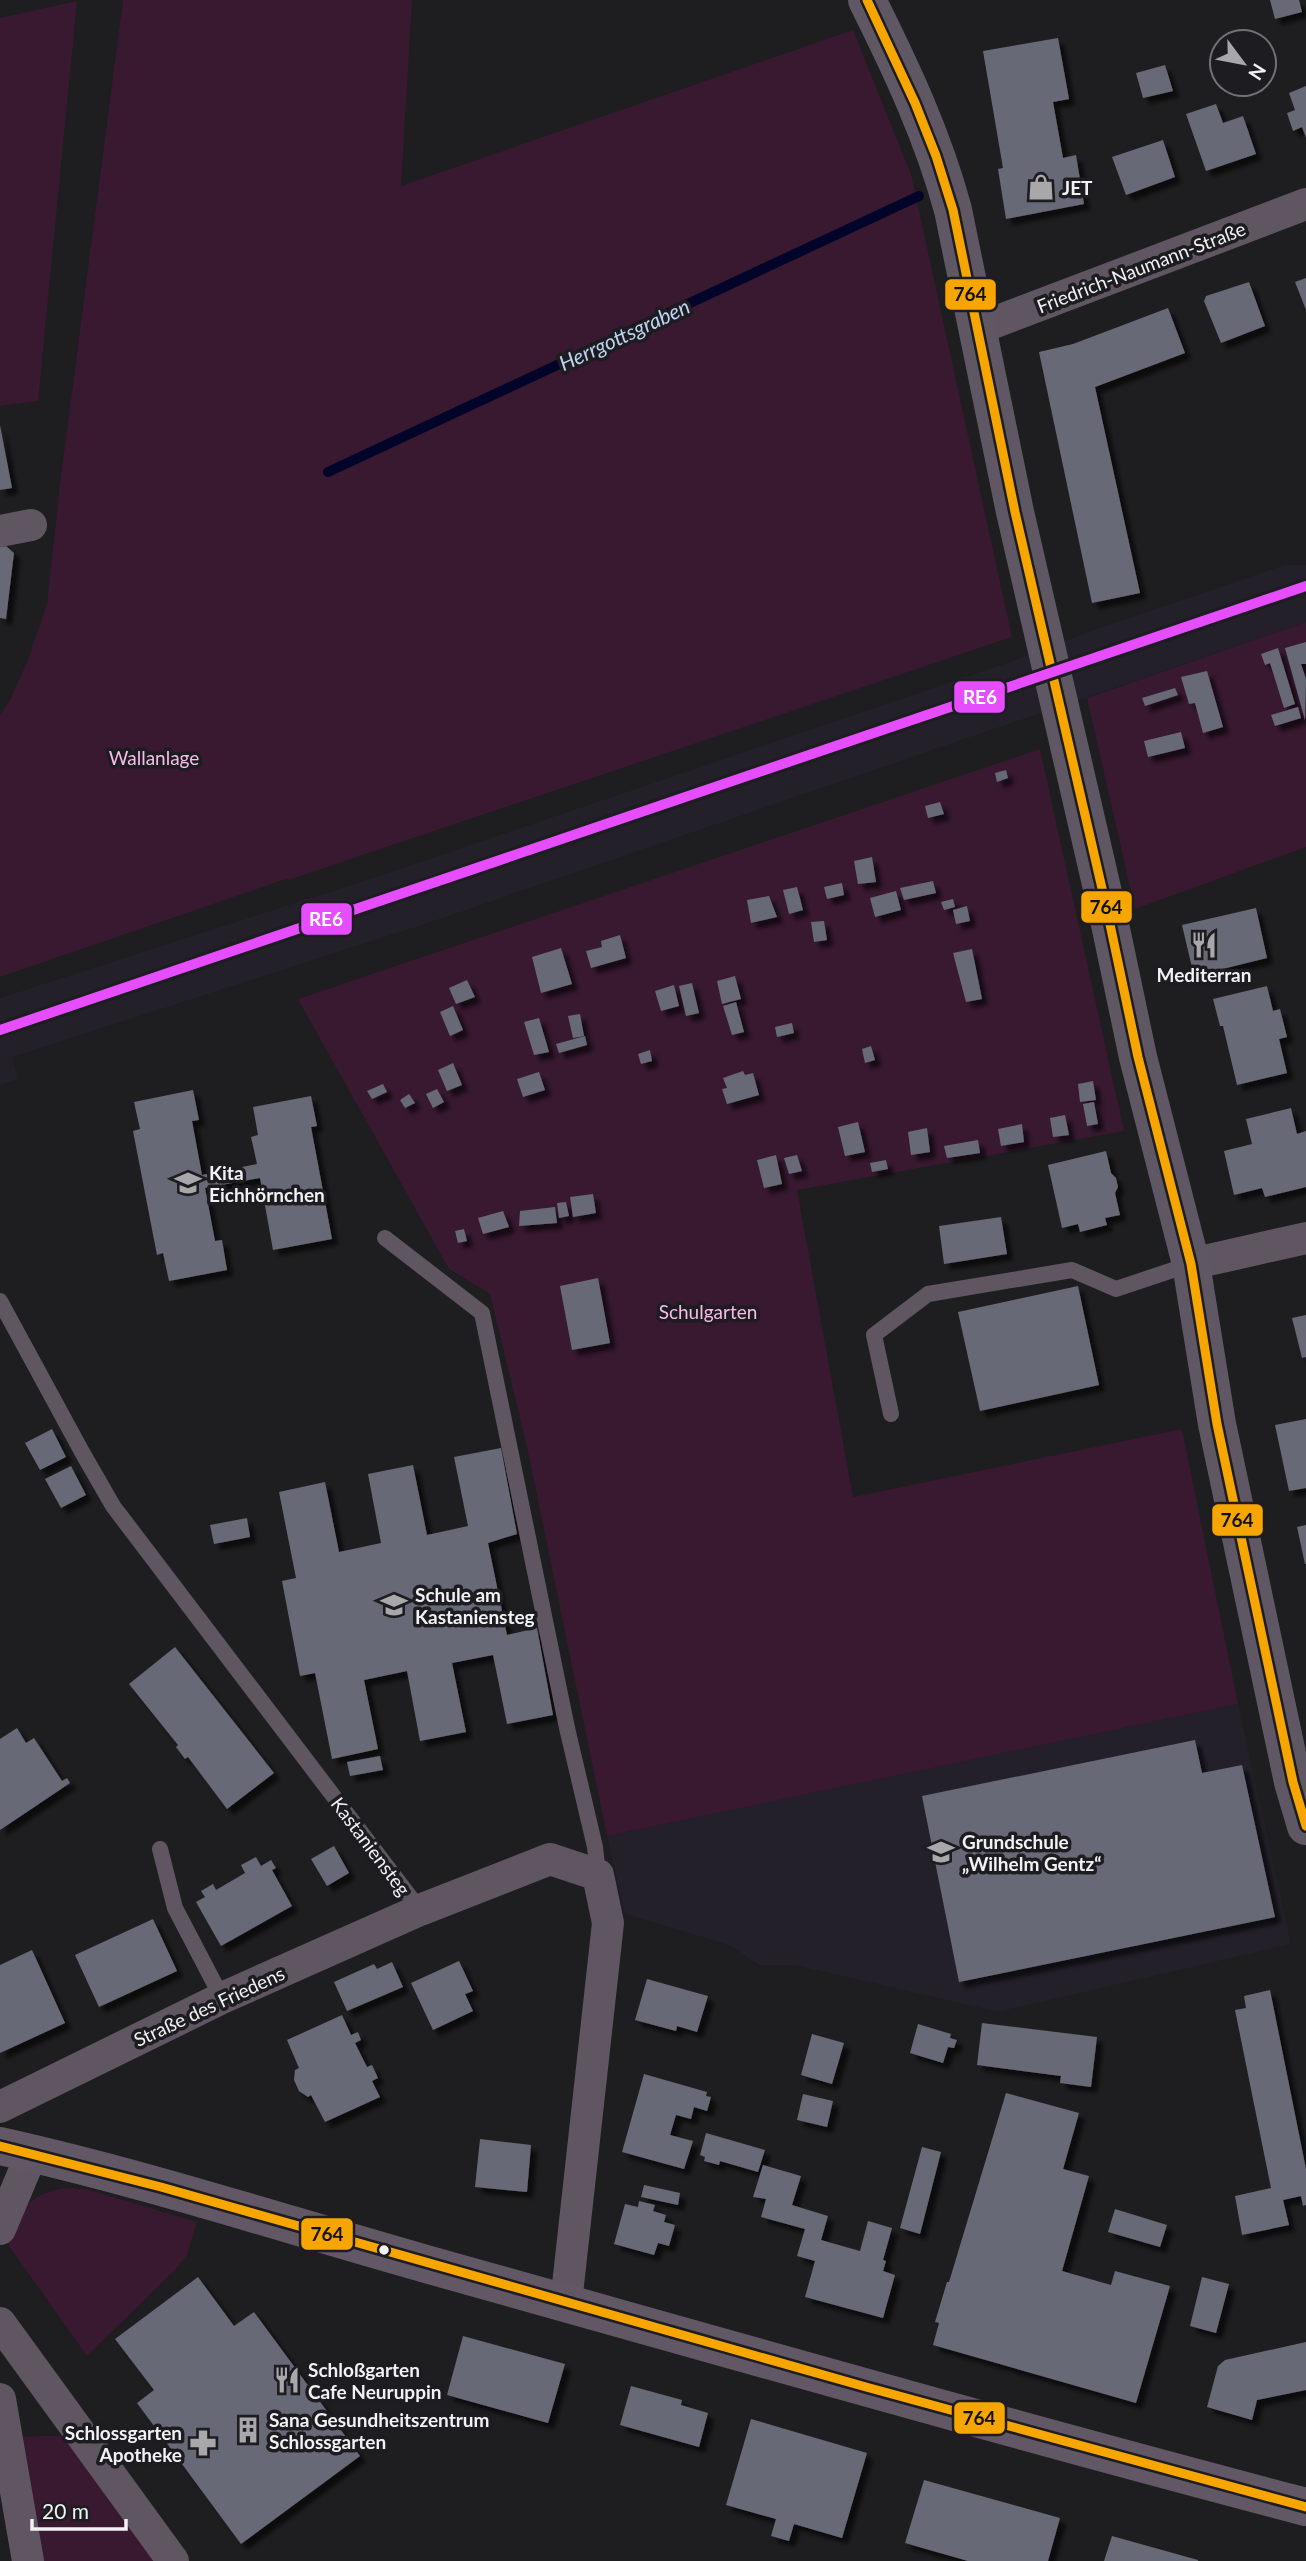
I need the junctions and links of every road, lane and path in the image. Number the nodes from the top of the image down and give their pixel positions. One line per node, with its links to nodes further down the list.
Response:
1 (867, 0): 3 (main road)
2 (1306, 204): 3 (street, Friedrich-Naumann-Straße)
3 (977, 329): 8 (main road)
4 (31, 525): 5 (street)
5 (0, 531)
6 (386, 1238): 14 (lane)
7 (1306, 1238): 8 (street)
8 (1191, 1264): 10 (lane); 11 (main road)
9 (0, 1301): 15 (lane, Kastaniensteg)
10 (891, 1414)
11 (1300, 1779): 12 (main road)
12 (1306, 1826)
13 (160, 1849): 16 (lane)
14 (598, 1875): 15 (street, Kastaniensteg); 20 (street)
15 (420, 1910): 16 (street, Straße des Friedens)
16 (222, 1997): 17 (street, Straße des Friedens)
17 (0, 2107)
18 (16, 2150): 19 (street); 20 (main road)
19 (0, 2230)
20 (566, 2303): 23 (main road)
21 (0, 2323): 25 (street)
22 (0, 2399): 24 (street)
23 (1306, 2507)
24 (28, 2561)
25 (173, 2561)

